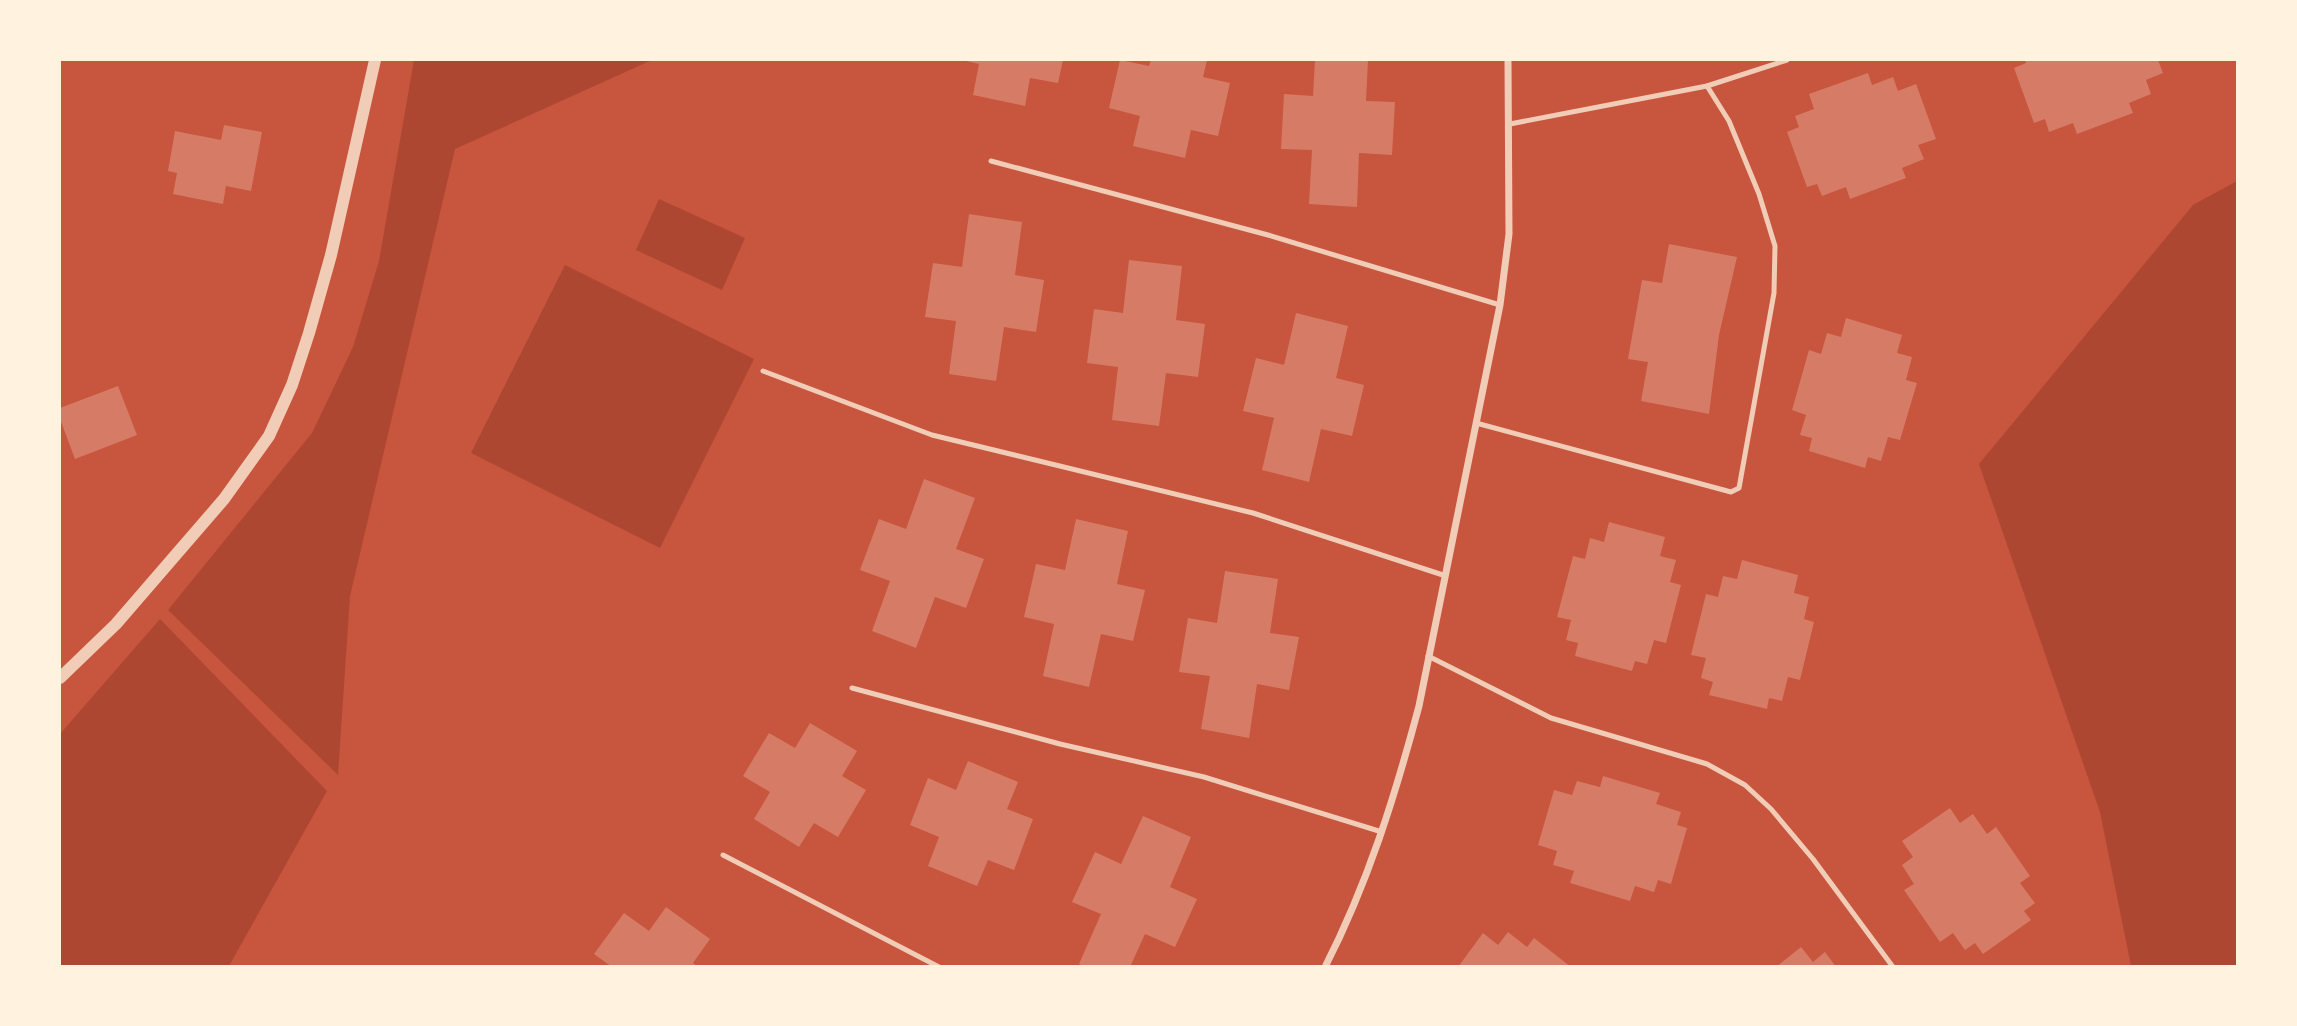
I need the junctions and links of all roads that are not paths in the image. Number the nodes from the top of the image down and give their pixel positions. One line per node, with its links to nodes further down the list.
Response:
1 (375, 60): 12 (street)
2 (1508, 60): 5 (street)
3 (1787, 60): 4 (lane)
4 (1707, 86): 5 (lane); 9 (lane)
5 (1510, 124): 7 (street)
6 (991, 161): 7 (lane)
7 (1500, 304): 9 (street)
8 (763, 372): 10 (lane)
9 (1476, 423): 10 (street)
10 (1443, 575): 11 (street)
11 (1428, 656): 14 (street); 18 (lane)
12 (60, 678)
13 (852, 688): 14 (lane)
14 (1382, 832): 17 (street)
15 (723, 855): 16 (lane)
16 (939, 967)
17 (1325, 967)
18 (1894, 967)

